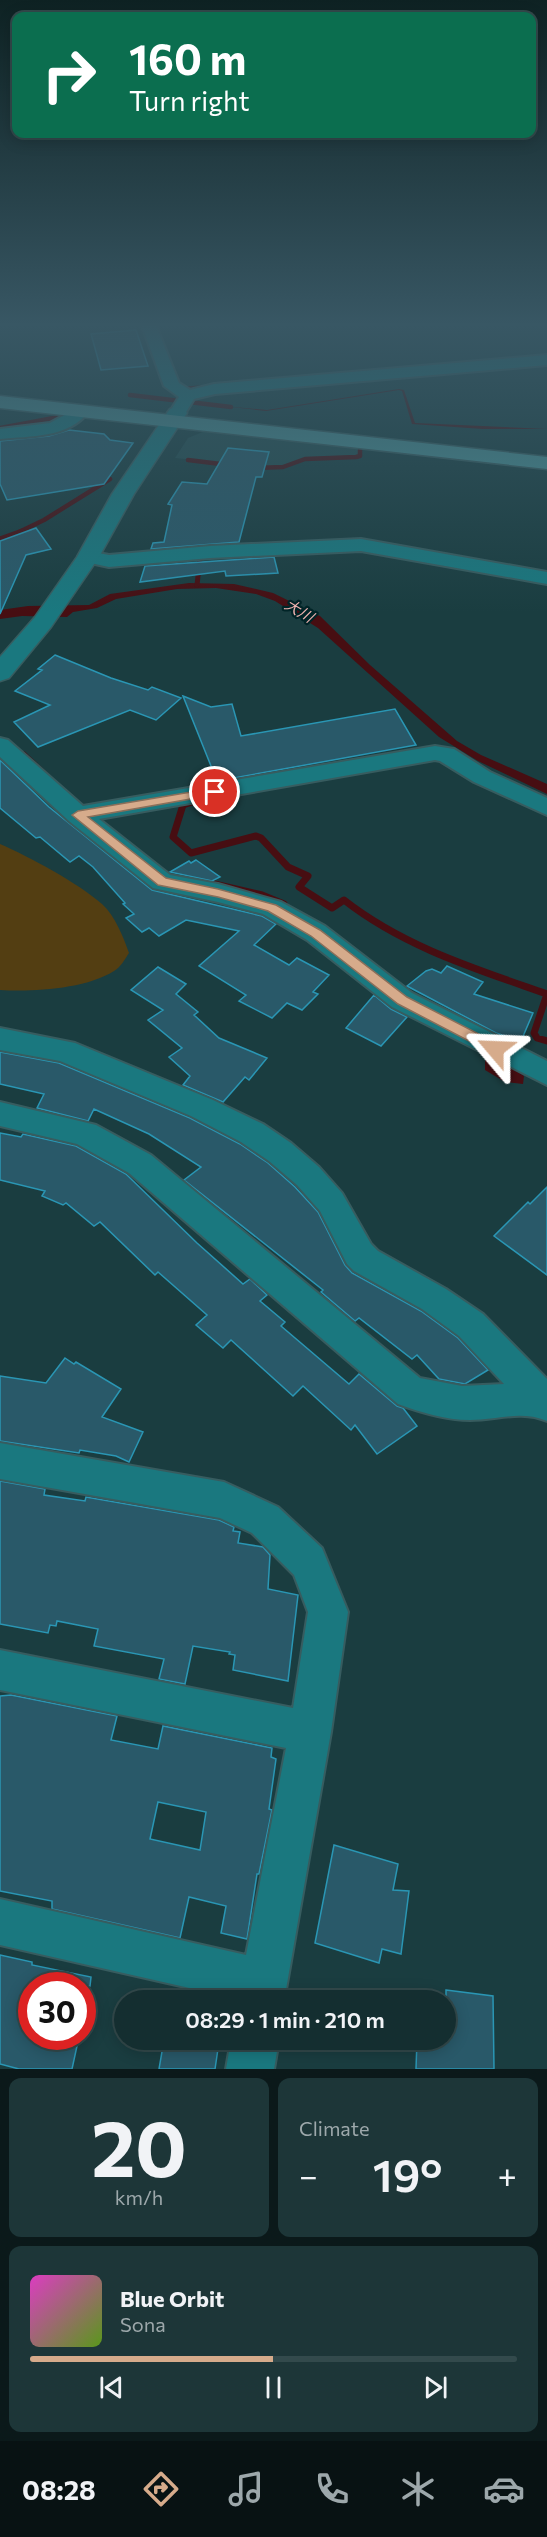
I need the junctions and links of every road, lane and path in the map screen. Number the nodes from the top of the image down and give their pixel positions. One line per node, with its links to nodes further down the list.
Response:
1 (74, 420): 5 (street)
2 (173, 420): 8 (street)
3 (244, 420): 7 (highway)
4 (257, 420): 6 (highway)
5 (0, 434)
6 (547, 455)
7 (547, 464)
8 (88, 557): 9 (street); 10 (street)
9 (547, 578)
10 (0, 673)
11 (0, 745): 13 (street)
12 (547, 807): 13 (street)
13 (78, 815): 15 (street)
14 (0, 1039): 17 (street)
15 (547, 1074)
16 (0, 1114): 17 (street)
17 (544, 1401)
18 (0, 1461): 20 (street)
19 (0, 1670): 20 (street)
20 (310, 1732): 23 (street)
21 (0, 1922): 22 (street)
22 (255, 1990)
23 (262, 1990)
24 (253, 2050): 25 (street)
25 (250, 2069)

